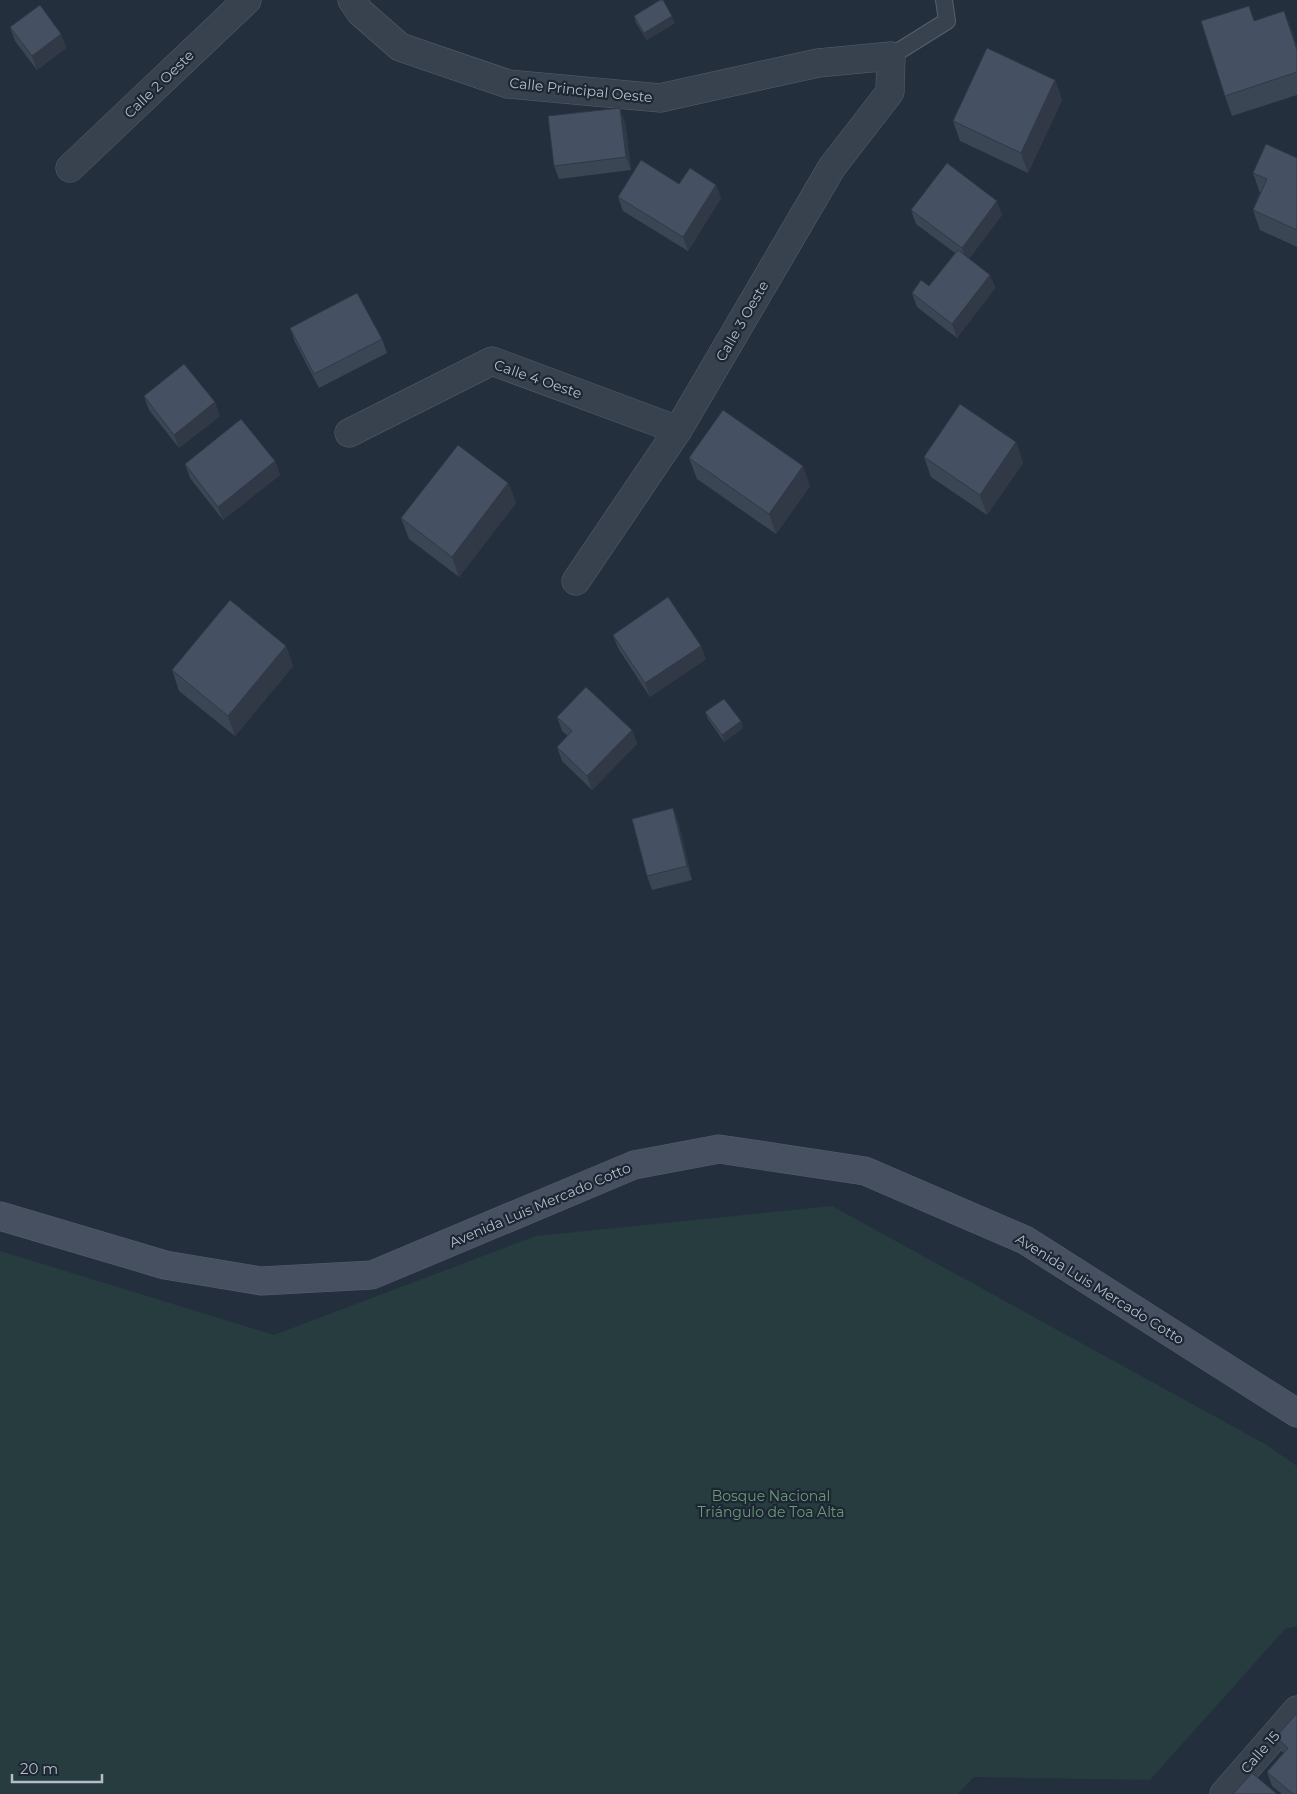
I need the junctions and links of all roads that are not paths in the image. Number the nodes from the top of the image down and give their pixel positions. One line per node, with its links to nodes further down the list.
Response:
1 (247, 0): 5 (street, Calle 2 Oeste)
2 (352, 0): 4 (street, Calle Principal Oeste)
3 (944, 0): 4 (lane)
4 (891, 56): 6 (street, Calle 3 Oeste)
5 (70, 168)
6 (678, 430): 7 (street, Calle 4 Oeste); 8 (street, Calle 3 Oeste)
7 (349, 433)
8 (576, 581)
9 (0, 1216): 10 (street, Avenida Luis Mercado Cotto)
10 (1297, 1413)
11 (1297, 1710): 12 (street, Calle 15)
12 (1224, 1794)

